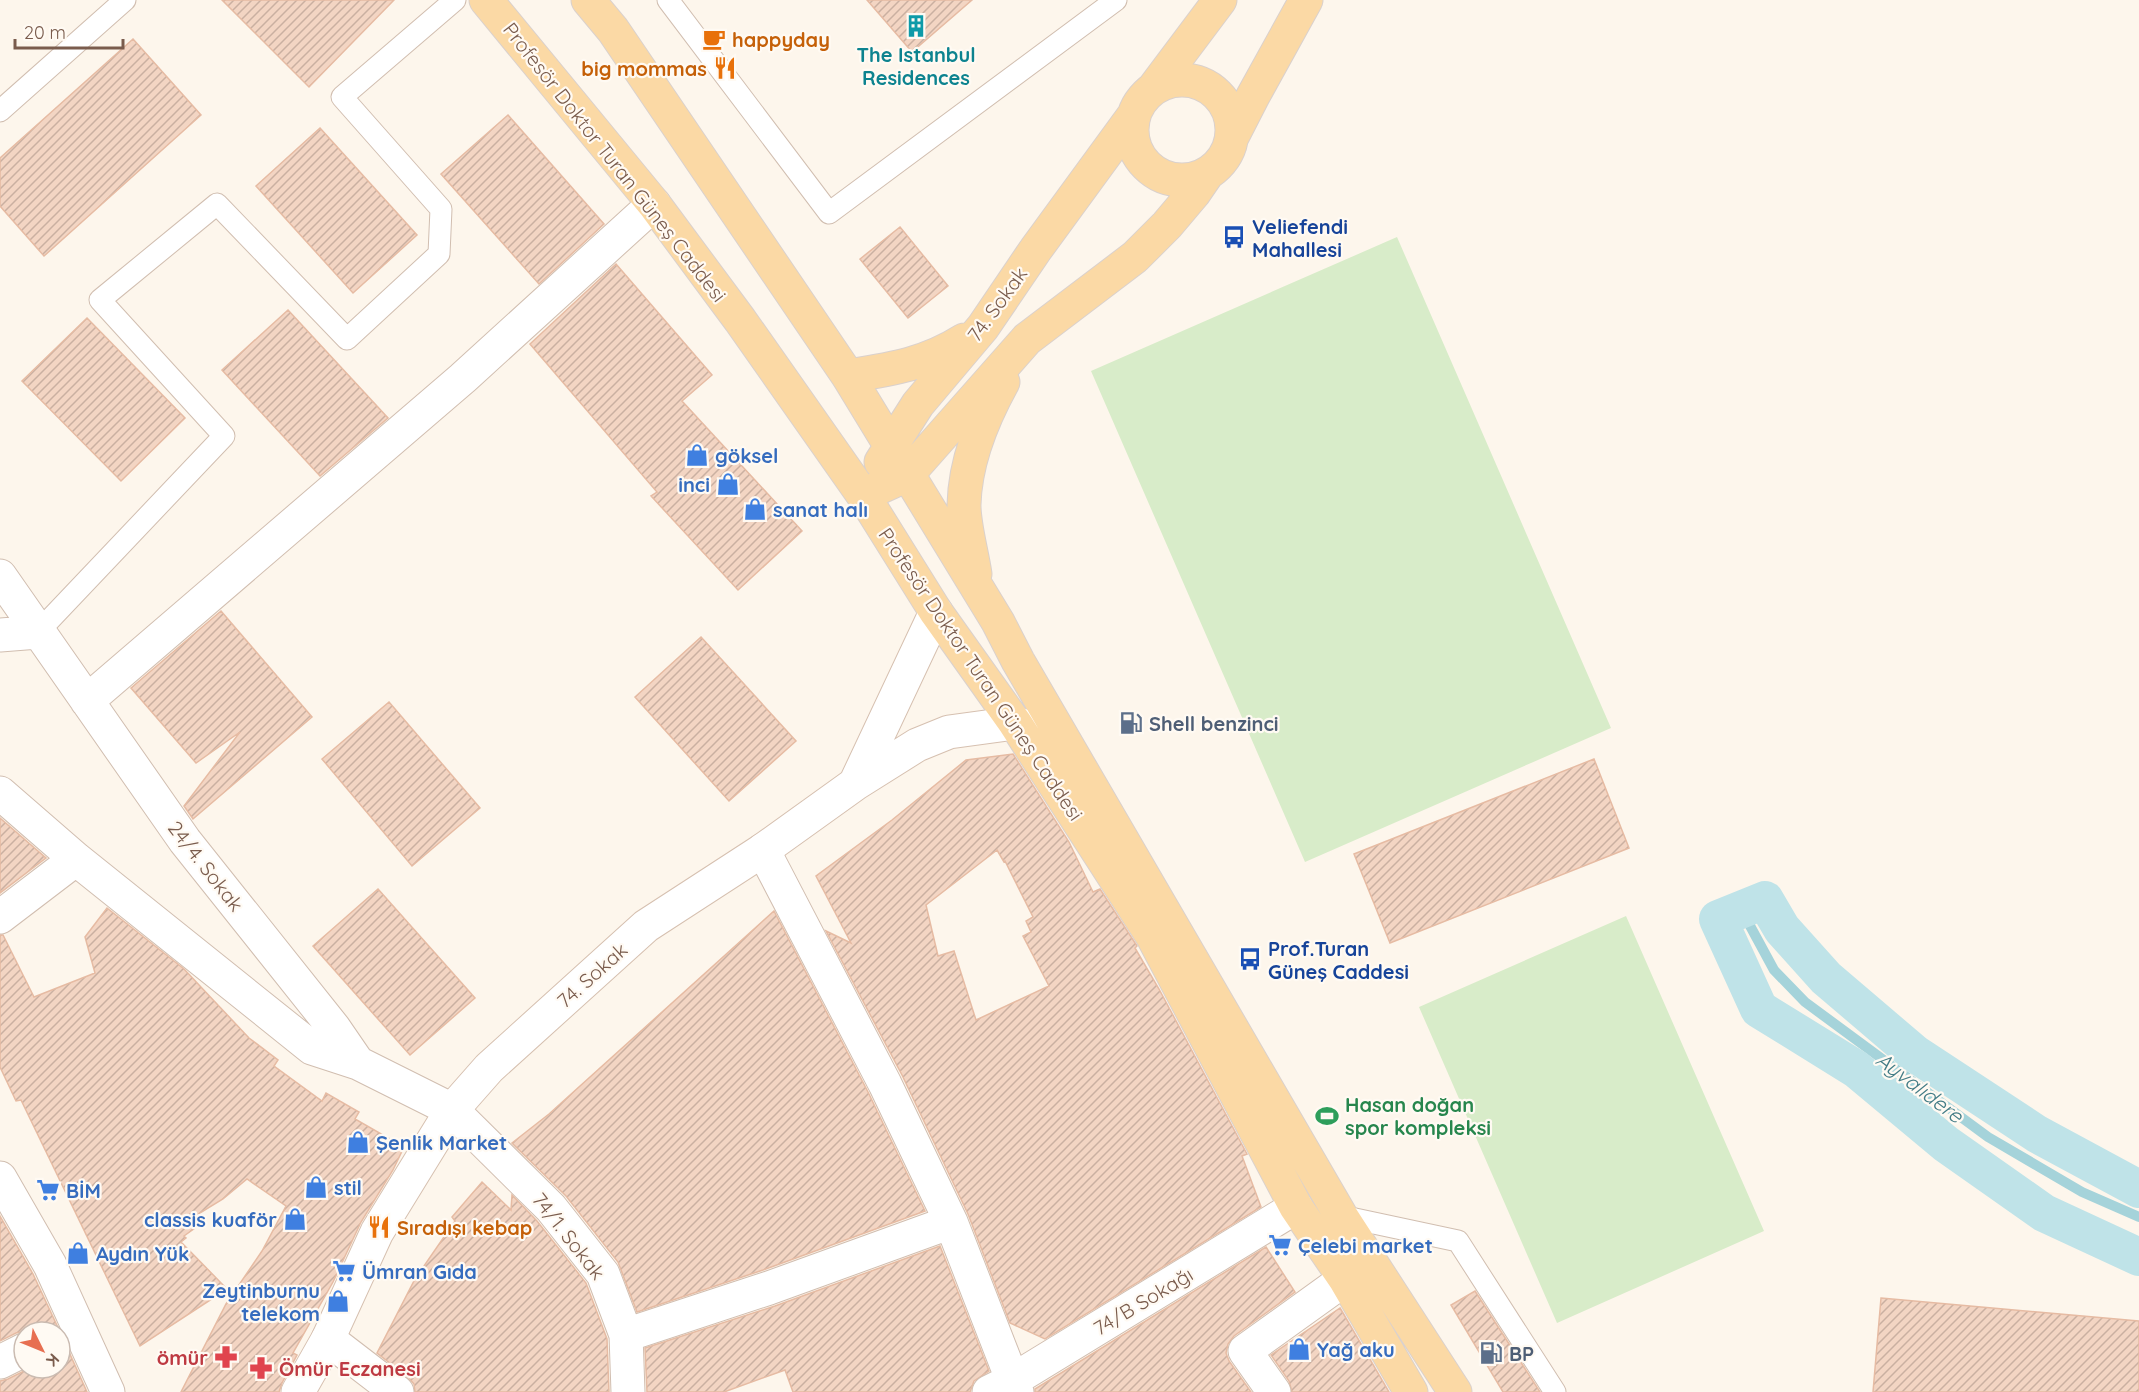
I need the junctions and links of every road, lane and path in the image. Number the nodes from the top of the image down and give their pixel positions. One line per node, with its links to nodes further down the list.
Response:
1 (125, 0): 10 (lane)
2 (455, 0): 24 (lane)
3 (486, 0): 14 (main road, Profesör Doktor Turan Güneş Caddesi)
4 (588, 0): 17 (main road, Profesör Doktor Turan Güneş Caddesi)
5 (668, 0): 6 (lane)
6 (1116, 0)
7 (1220, 0): 9 (main road)
8 (1306, 0): 12 (main road)
9 (1154, 88): 11 (main road); 12 (main road)
10 (0, 111)
11 (1134, 115): 13 (main road); 15 (main road, 74. Sokak)
12 (1232, 137): 13 (main road)
13 (1207, 174): 16 (main road)
14 (654, 204): 20 (main road, Profesör Doktor Turan Güneş Caddesi); 26 (street)
15 (983, 327): 17 (main road); 18 (main road, 74. Sokak)
16 (1027, 339): 19 (main road); 22 (main road)
17 (848, 376): 18 (main road, Profesör Doktor Turan Güneş Caddesi)
18 (890, 446): 19 (main road, Profesör Doktor Turan Güneş Caddesi); 20 (main road, 74. Sokak)
19 (907, 475): 20 (main road); 22 (main road, Profesör Doktor Turan Güneş Caddesi)
20 (863, 495): 23 (main road, Profesör Doktor Turan Güneş Caddesi)
21 (0, 576): 24 (street, 24/4. Sokak)
22 (978, 590): 28 (main road, Profesör Doktor Turan Güneş Caddesi)
23 (936, 612): 27 (main road, Profesör Doktor Turan Güneş Caddesi); 29 (street, 74. Sokak)
24 (38, 632): 25 (street); 26 (street, 24/4. Sokak)
25 (0, 635)
26 (87, 701): 34 (street, 24/4. Sokak)
27 (1015, 723): 28 (street); 29 (street); 37 (main road, Profesör Doktor Turan Güneş Caddesi)
28 (1067, 746): 38 (main road, Profesör Doktor Turan Güneş Caddesi)
29 (855, 784): 31 (street, 74. Sokak)
30 (0, 793): 32 (street)
31 (763, 850): 35 (street, 74. Sokak); 39 (street)
32 (76, 859): 33 (street); 34 (street)
33 (0, 917)
34 (358, 1063): 35 (street, 24/4. Sokak)
35 (452, 1110): 43 (street, 74/1. Sokak); 44 (street, 74. Sokak)
36 (0, 1178): 41 (street)
37 (1296, 1207): 40 (main road, Profesör Doktor Turan Güneş Caddesi); 45 (street, 74/B Sokağı)
38 (1341, 1216): 52 (main road, Profesör Doktor Turan Güneş Caddesi); 53 (lane)
39 (951, 1222): 43 (street); 45 (street)
40 (1345, 1279): 50 (street); 51 (main road, Profesör Doktor Turan Güneş Caddesi)
41 (66, 1320)
42 (72, 1334): 46 (street)
43 (626, 1335): 49 (street, 74/1. Sokak)
44 (328, 1339): 47 (street, 74. Sokak); 48 (street)
45 (1006, 1388)
46 (108, 1392)
47 (298, 1392)
48 (397, 1392)
49 (628, 1392)
50 (1274, 1392)
51 (1411, 1392)
52 (1455, 1392)
53 (1555, 1392)

